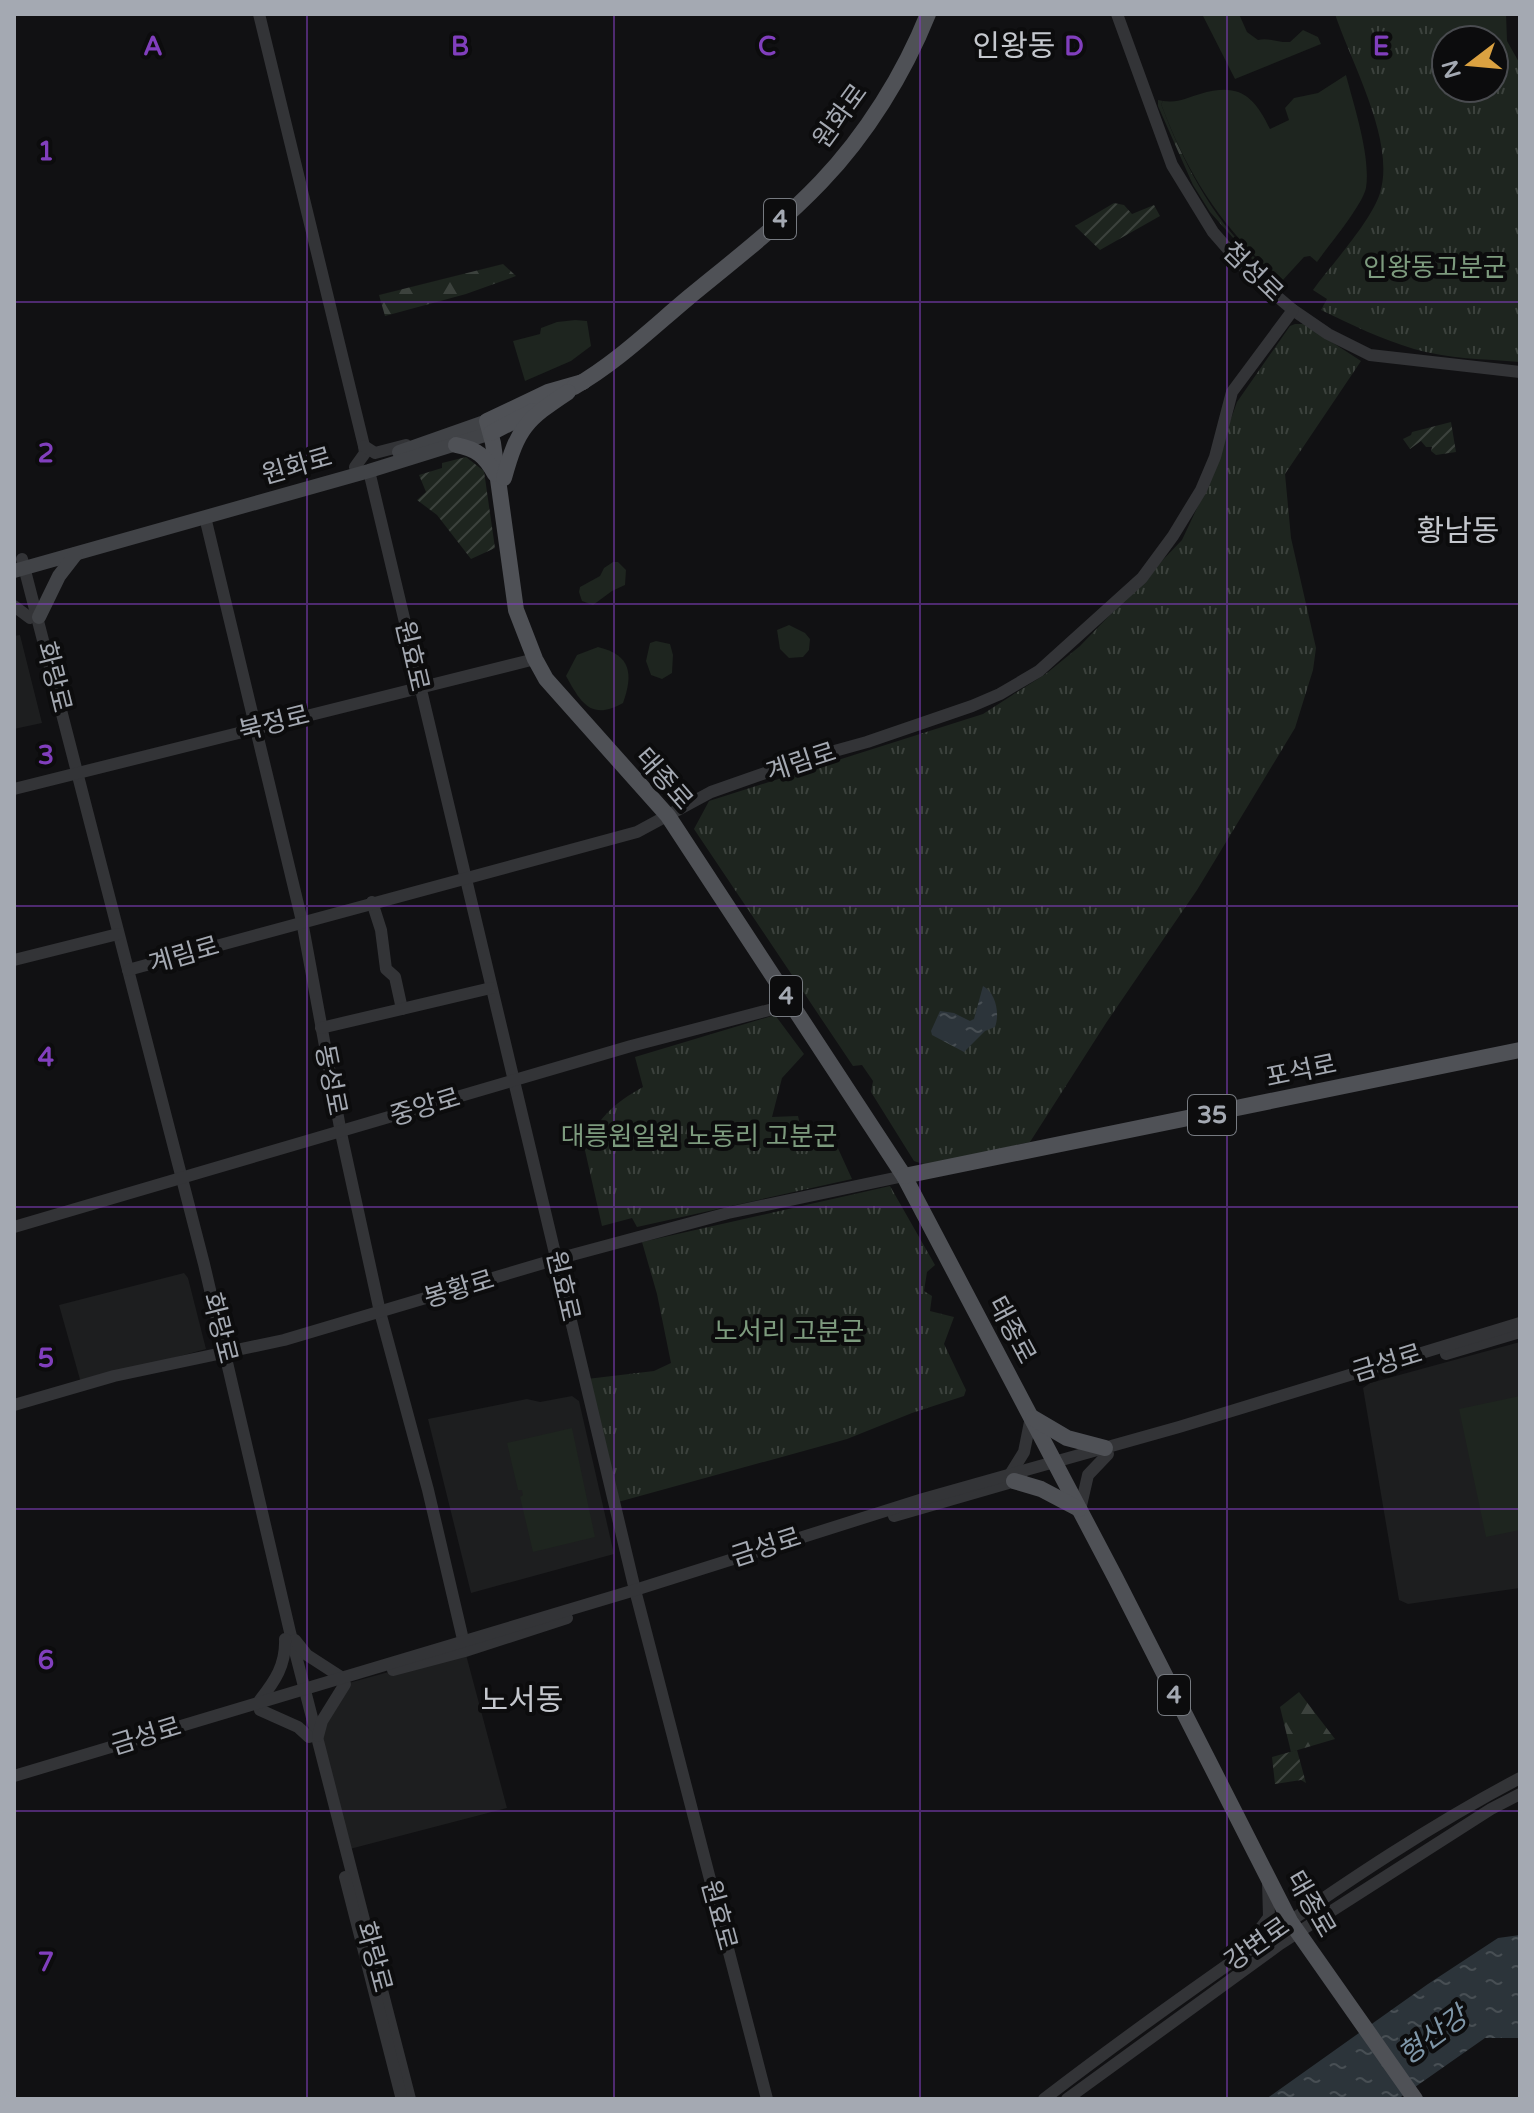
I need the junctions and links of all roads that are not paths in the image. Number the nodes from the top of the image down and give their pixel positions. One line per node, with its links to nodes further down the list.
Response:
1 (259, 14): 10 (street)
2 (928, 14): 6 (main road, 원화로 / 4)
3 (1117, 14): 4 (street, 첨성로)
4 (1293, 310): 5 (street, 첨성로); 23 (street, 계림로)
5 (1520, 372)
6 (583, 382): 7 (main road, 원화로); 12 (main road)
7 (492, 426): 8 (main road, 원화로); 9 (main road, 원화로); 12 (main road, 태종로 / 4)
8 (431, 442): 10 (street); 11 (main road, 원화로)
9 (456, 445): 11 (main road, 원화로); 12 (main road)
10 (364, 446): 11 (street)
11 (362, 469): 13 (main road, 원화로); 15 (main road, 원화로); 19 (street, 원효로)
12 (501, 478): 18 (main road, 태종로 / 4)
13 (205, 517): 14 (main road, 원화로); 20 (street, 동성로)
14 (76, 554): 15 (main road, 원화로); 17 (main road)
15 (18, 565): 17 (street, 화랑로)
16 (14, 606): 17 (street)
17 (34, 618): 21 (street, 화랑로)
18 (535, 659): 19 (street, 북정로); 23 (main road, 태종로 / 4)
19 (419, 687): 20 (street, 북정로); 24 (street, 원효로)
20 (256, 728): 21 (street, 북정로); 26 (street, 동성로)
21 (74, 774): 22 (street, 북정로); 27 (street, 화랑로)
22 (14, 789)
23 (668, 816): 24 (street, 계림로); 31 (main road, 태종로 / 4)
24 (465, 877): 25 (street, 계림로); 30 (street, 원효로)
25 (372, 902): 26 (street, 계림로); 32 (street)
26 (302, 921): 29 (street, 계림로); 33 (street, 동성로)
27 (114, 935): 28 (street); 29 (street, 화랑로); 38 (street, 화랑로)
28 (14, 960)
29 (128, 970): 38 (street, 화랑로)
30 (491, 988): 32 (street); 35 (street, 원효로)
31 (792, 1004): 35 (street, 중앙로); 37 (main road, 태종로 / 4)
32 (402, 1009): 33 (street)
33 (321, 1028): 36 (street, 동성로)
34 (1520, 1050): 37 (main road, 포석로 / 35)
35 (513, 1080): 36 (street, 중앙로); 40 (street, 원효로)
36 (341, 1133): 38 (street, 중앙로); 41 (street, 동성로)
37 (904, 1176): 40 (street, 봉황로); 47 (main road, 태종로 / 4)
38 (179, 1180): 39 (street, 중앙로); 44 (street, 화랑로)
39 (14, 1227)
40 (557, 1259): 41 (street, 봉황로); 52 (street, 원효로)
41 (380, 1312): 44 (street, 봉황로); 54 (street, 동성로)
42 (1520, 1323): 45 (street, 금성로)
43 (1520, 1332): 45 (street, 금성로)
44 (222, 1353): 46 (street, 봉황로); 53 (street, 화랑로)
45 (1358, 1376): 48 (street, 금성로)
46 (14, 1405)
47 (1031, 1417): 48 (main road); 49 (main road, 태종로 / 4); 50 (street)
48 (1106, 1451): 49 (street, 금성로); 51 (street)
49 (1057, 1465): 50 (street, 금성로); 51 (main road, 태종로 / 4)
50 (1013, 1477): 51 (main road); 52 (street, 금성로)
51 (1080, 1510): 63 (main road, 태종로 / 4)
52 (636, 1593): 54 (street, 금성로); 69 (street, 원효로)
53 (288, 1635): 55 (street); 56 (street, 화랑로); 57 (street)
54 (464, 1646): 55 (street, 금성로)
55 (343, 1680): 56 (street, 금성로); 58 (street)
56 (302, 1693): 57 (street, 금성로); 58 (street, 화랑로)
57 (259, 1706): 58 (street); 59 (street, 금성로); 61 (street, 금성로)
58 (313, 1738): 65 (street, 화랑로)
59 (14, 1776)
60 (1520, 1778): 64 (street, 강변로)
61 (14, 1785)
62 (1520, 1794): 64 (street, 강변로)
63 (1268, 1879): 64 (main road, 태종로 / 4); 66 (street)
64 (1297, 1934): 66 (street, 강변로); 71 (street, 강변로); 72 (main road, 태종로 / 4)
65 (365, 1938): 67 (street, 화랑로); 68 (street, 화랑로)
66 (1237, 1958): 70 (street, 강변로)
67 (402, 2099)
68 (410, 2099)
69 (767, 2099)
70 (1044, 2099)
71 (1067, 2099)
72 (1415, 2099)

